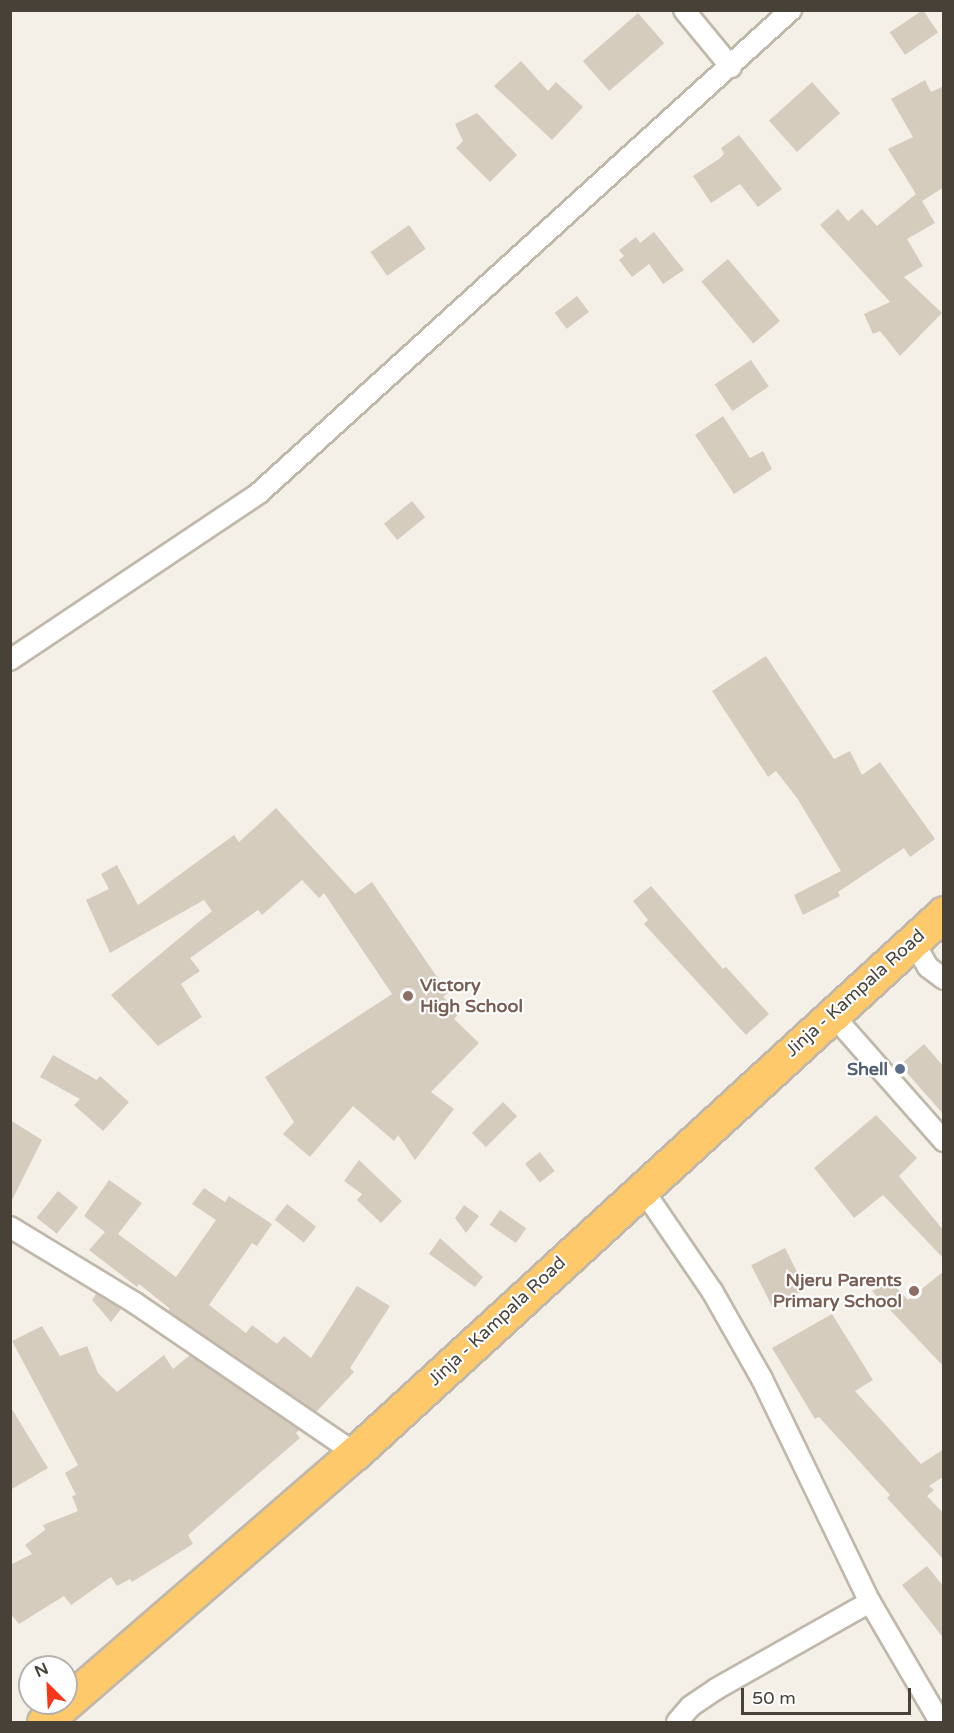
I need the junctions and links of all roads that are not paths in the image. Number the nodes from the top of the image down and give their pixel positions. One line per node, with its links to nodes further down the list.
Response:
1 (684, 10): 3 (street)
2 (791, 10): 3 (street)
3 (731, 67): 4 (street)
4 (10, 660)
5 (944, 913): 6 (highway, Jinja - Kampala Road)
6 (913, 941): 7 (street); 8 (highway, Jinja - Kampala Road)
7 (944, 980)
8 (831, 1013): 9 (street); 10 (highway, Jinja - Kampala Road)
9 (944, 1141)
10 (641, 1187): 12 (highway, Jinja - Kampala Road); 13 (street)
11 (10, 1227): 12 (street)
12 (355, 1453): 14 (highway, Jinja - Kampala Road)
13 (870, 1602): 15 (street); 16 (street)
14 (44, 1722)
15 (677, 1722)
16 (940, 1722)

